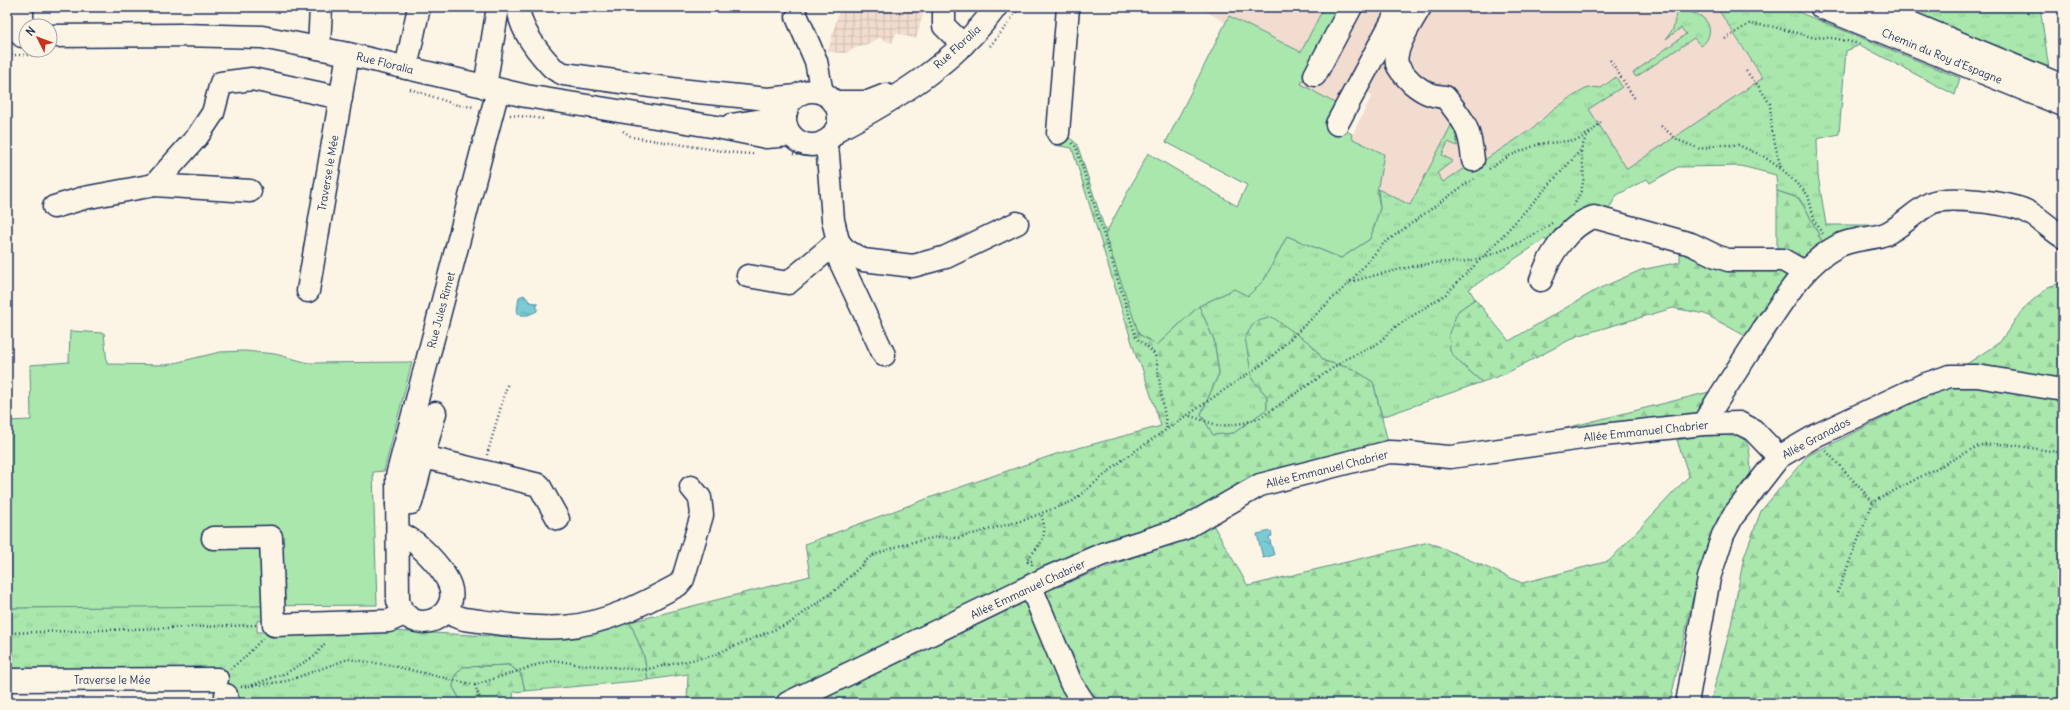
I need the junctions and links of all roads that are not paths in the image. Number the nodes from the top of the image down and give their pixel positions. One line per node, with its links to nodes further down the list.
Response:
1 (22, 7): 14 (street)
2 (321, 7): 18 (street)
3 (419, 7): 20 (street)
4 (498, 7): 25 (street, Rue Jules Rimet)
5 (519, 7): 22 (street)
6 (944, 7): 17 (street)
7 (996, 7): 17 (street, Rue Floralia)
8 (1068, 7): 33 (street)
9 (1351, 7): 21 (street)
10 (1400, 7): 31 (street)
11 (1420, 7): 36 (street)
12 (1821, 7): 29 (street, Chemin du Roy d'Espagne)
13 (1872, 7): 24 (street, Chemin du Roy d'Espagne)
14 (20, 18)
15 (797, 18): 27 (street)
16 (58, 36): 18 (street, Rue Floralia)
17 (963, 46): 23 (street, Rue Floralia)
18 (319, 48): 19 (street, Rue Floralia)
19 (348, 54): 20 (street, Rue Floralia); 26 (street, Traverse le Mée)
20 (406, 68): 25 (street, Rue Floralia)
21 (1316, 75)
22 (602, 80): 28 (street); 30 (street)
23 (915, 83): 27 (street, Rue Floralia); 35 (street, Rue Floralia)
24 (2063, 86)
25 (491, 89): 30 (street, Rue Floralia); 54 (street, Rue Jules Rimet)
26 (341, 98): 37 (street); 46 (street, Traverse le Mée)
27 (828, 98): 28 (street); 35 (street)
28 (791, 104): 32 (street, Rue Floralia); 34 (street)
29 (2063, 105)
30 (599, 108): 32 (street, Rue Floralia)
31 (1337, 124)
32 (717, 127): 34 (street, Rue Floralia)
33 (1058, 134)
34 (791, 135): 35 (street)
35 (829, 137): 42 (street)
36 (1478, 170)
37 (154, 185): 38 (street); 39 (street)
38 (250, 191)
39 (54, 207)
40 (1017, 223): 42 (street)
41 (2063, 237): 43 (street)
42 (838, 241): 44 (street); 47 (street)
43 (1804, 272): 45 (street); 50 (street)
44 (748, 276)
45 (1541, 280)
46 (308, 291)
47 (884, 355)
48 (2063, 390): 52 (street, Allée Granados)
49 (435, 413): 51 (street)
50 (1703, 424): 52 (street, Allée Emmanuel Chabrier); 58 (street, Allée Emmanuel Chabrier)
51 (424, 457): 54 (street); 55 (street)
52 (1779, 457): 65 (street, Allée Granados)
53 (691, 487): 59 (street)
54 (397, 504): 56 (street, Rue Jules Rimet)
55 (558, 519)
56 (398, 532): 59 (street); 60 (street, Rue Jules Rimet)
57 (213, 538): 60 (street)
58 (1031, 578): 63 (street, Allée Emmanuel Chabrier); 64 (street)
59 (446, 611): 60 (street)
60 (404, 614)
61 (7, 680): 62 (street, Traverse le Mée)
62 (224, 692)
63 (788, 703)
64 (1084, 703)
65 (1687, 703)

